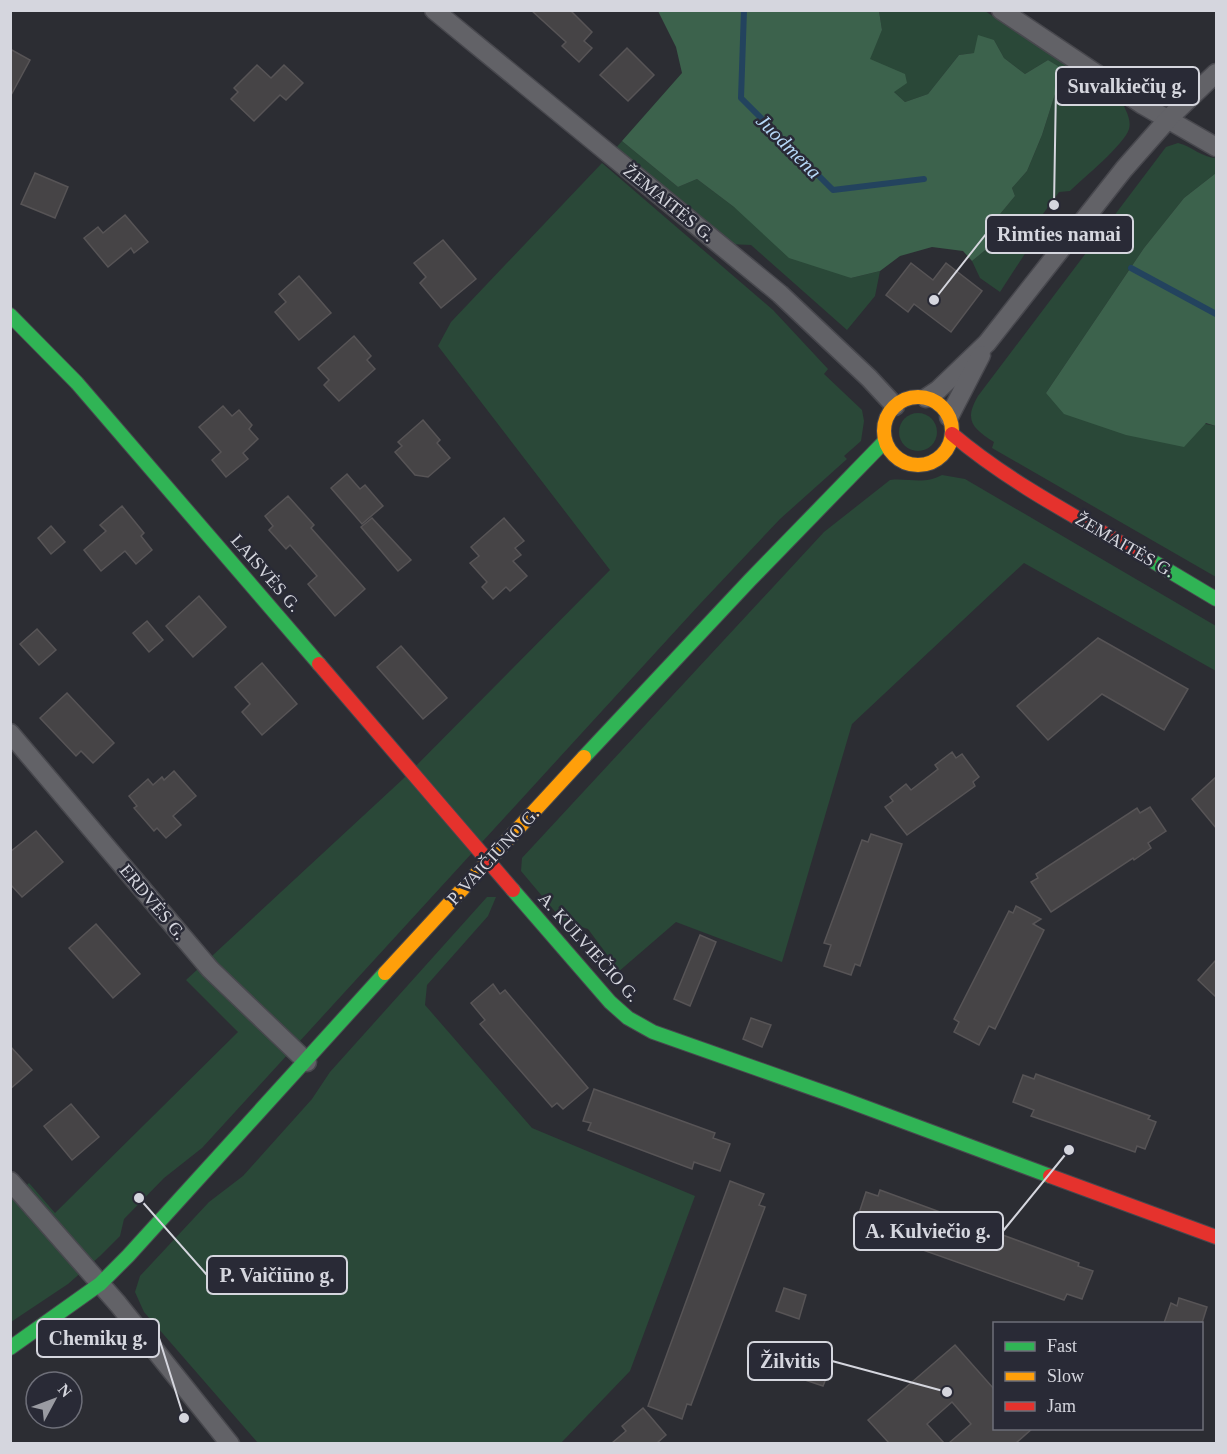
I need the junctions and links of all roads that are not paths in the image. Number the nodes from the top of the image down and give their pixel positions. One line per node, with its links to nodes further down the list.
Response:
1 (434, 10): 9 (street, ŽEMAITĖS G.)
2 (1001, 10): 4 (street)
3 (1216, 73): 4 (street)
4 (1169, 118): 5 (street); 7 (street)
5 (1216, 147)
6 (10, 315): 18 (main road, LAISVĖS G.)
7 (987, 343): 8 (street); 10 (street)
8 (926, 398): 9 (main road); 10 (main road)
9 (895, 405): 11 (main road)
10 (950, 426): 11 (main road); 14 (main road, ŽEMAITĖS G.)
11 (885, 441): 15 (main road, P. VAIČIŪNO G.)
12 (976, 470): 14 (main road, ŽEMAITĖS G.)
13 (860, 486): 15 (main road, P. VAIČIŪNO G.)
14 (1033, 491): 16 (main road, ŽEMAITĖS G.)
15 (819, 512): 18 (main road, P. VAIČIŪNO G.)
16 (1216, 599)
17 (10, 733): 19 (street, ERDVĖS G.)
18 (488, 860): 19 (main road, P. VAIČIŪNO G.); 21 (main road, A. KULVIEČIO G.)
19 (307, 1062): 22 (main road, P. VAIČIŪNO G.)
20 (10, 1181): 22 (street)
21 (1216, 1237)
22 (100, 1284): 23 (main road, P. VAIČIŪNO G.); 24 (street)
23 (10, 1348)
24 (230, 1443)

